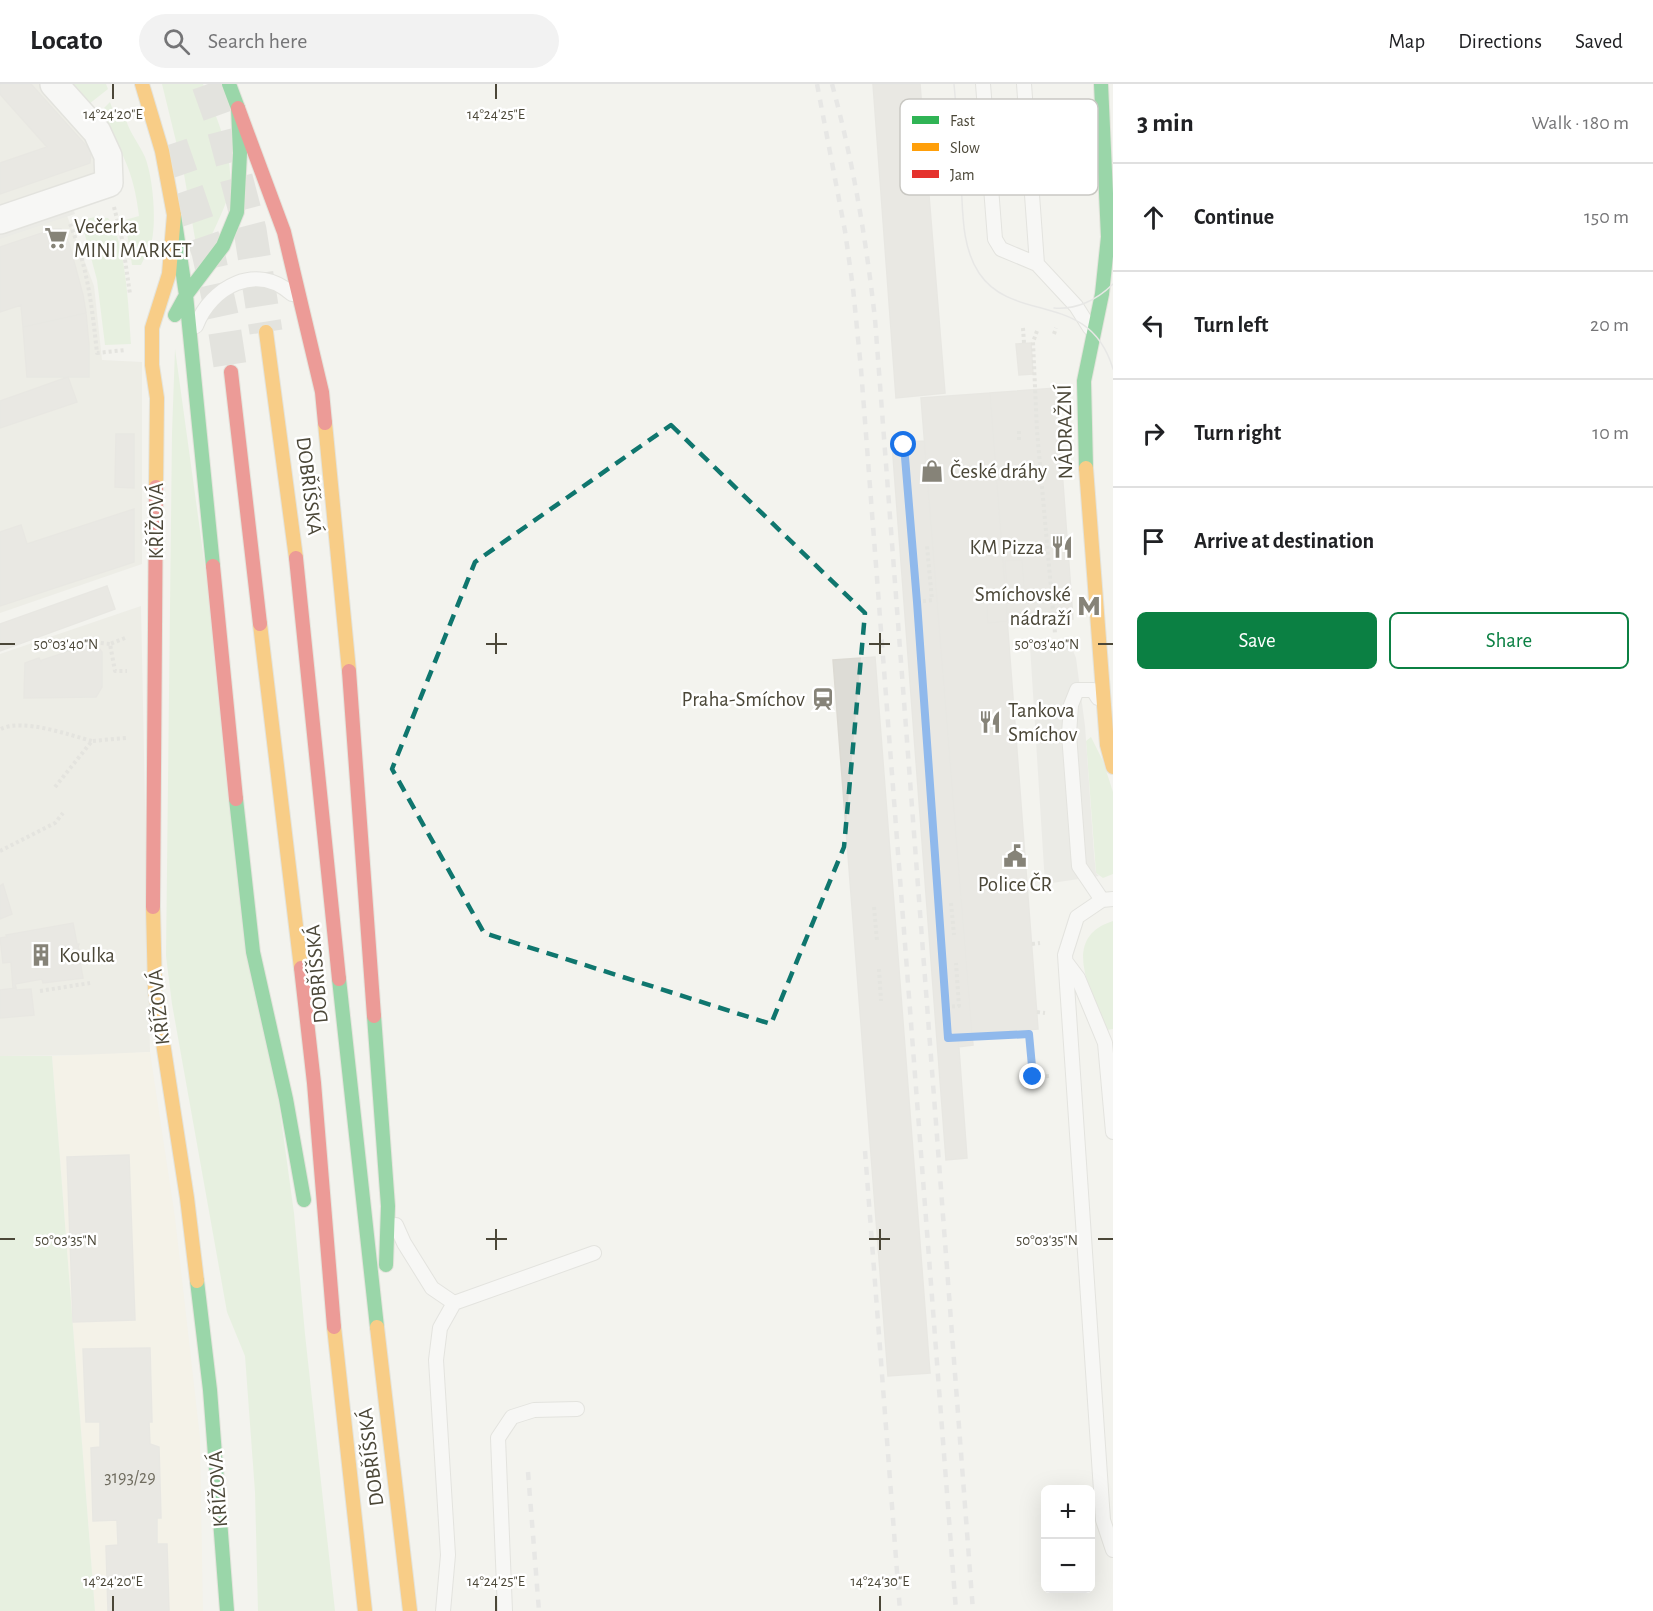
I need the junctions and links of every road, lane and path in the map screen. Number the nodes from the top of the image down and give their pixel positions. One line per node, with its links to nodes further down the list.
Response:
1 (54, 84): 10 (street)
2 (142, 84): 13 (main road, KŘÍŽOVÁ)
3 (229, 84): 9 (main road)
4 (983, 84): 7 (lane)
5 (1024, 84): 8 (lane)
6 (1101, 84): 26 (main road, NÁDRAŽNÍ)
7 (984, 99)
8 (1025, 99)
9 (238, 108): 18 (main road); 19 (main road)
10 (109, 183): 15 (street); 17 (path)
11 (992, 195): 16 (lane)
12 (1032, 195): 16 (lane)
13 (174, 215): 18 (main road); 32 (main road, KŘÍŽOVÁ)
14 (68, 219): 29 (path)
15 (0, 220)
16 (1037, 264): 26 (lane)
17 (131, 295)
18 (186, 296): 20 (main road); 27 (main road)
19 (302, 303): 27 (lane); 69 (main road)
20 (171, 327)
21 (1023, 328): 28 (path)
22 (1056, 328): 25 (path)
23 (1037, 331): 38 (path)
24 (266, 332): 75 (main road, DOBŘÍŠSKÁ)
25 (1054, 334)
26 (1094, 334): 43 (main road, NÁDRAŽNÍ)
27 (190, 340): 70 (main road)
28 (1024, 343)
29 (127, 350)
30 (166, 356): 32 (main road, KŘÍŽOVÁ)
31 (231, 372): 74 (main road, DOBŘÍŠSKÁ)
32 (157, 398): 78 (main road, KŘÍŽOVÁ)
33 (1019, 431): 34 (path)
34 (1019, 441)
35 (904, 445): 37 (path)
36 (927, 546): 37 (path)
37 (917, 602): 64 (path)
38 (1055, 633)
39 (128, 637): 40 (path)
40 (110, 644): 41 (path); 42 (path)
41 (66, 650)
42 (136, 672)
43 (1104, 710): 47 (main road, NÁDRAŽNÍ); 51 (lane)
44 (1, 729): 46 (path)
45 (136, 737): 46 (path)
46 (92, 741): 48 (path)
47 (1113, 767)
48 (55, 788)
49 (63, 813): 50 (path)
50 (0, 851)
51 (1107, 899): 58 (lane)
52 (951, 903): 54 (path)
53 (874, 907): 55 (path)
54 (954, 935)
55 (877, 941)
56 (1040, 943): 57 (path)
57 (1032, 944)
58 (1066, 962): 68 (lane); 77 (lane)
59 (956, 963): 64 (path)
60 (879, 969): 63 (path)
61 (90, 983): 62 (path)
62 (40, 991)
63 (881, 1001)
64 (946, 1007): 67 (path)
65 (1037, 1012): 66 (path)
66 (1045, 1013)
67 (1049, 1076)
68 (1113, 1132)
69 (388, 1206): 73 (lane); 75 (main road)
70 (307, 1216)
71 (314, 1251): 74 (main road)
72 (594, 1253): 73 (lane)
73 (454, 1303): 81 (lane)
74 (335, 1340): 79 (main road, DOBŘÍŠSKÁ)
75 (382, 1372): 80 (main road, DOBŘÍŠSKÁ)
76 (577, 1409): 82 (lane)
77 (1113, 1550)
78 (227, 1611)
79 (364, 1611)
80 (410, 1611)
81 (443, 1611)
82 (505, 1611)

